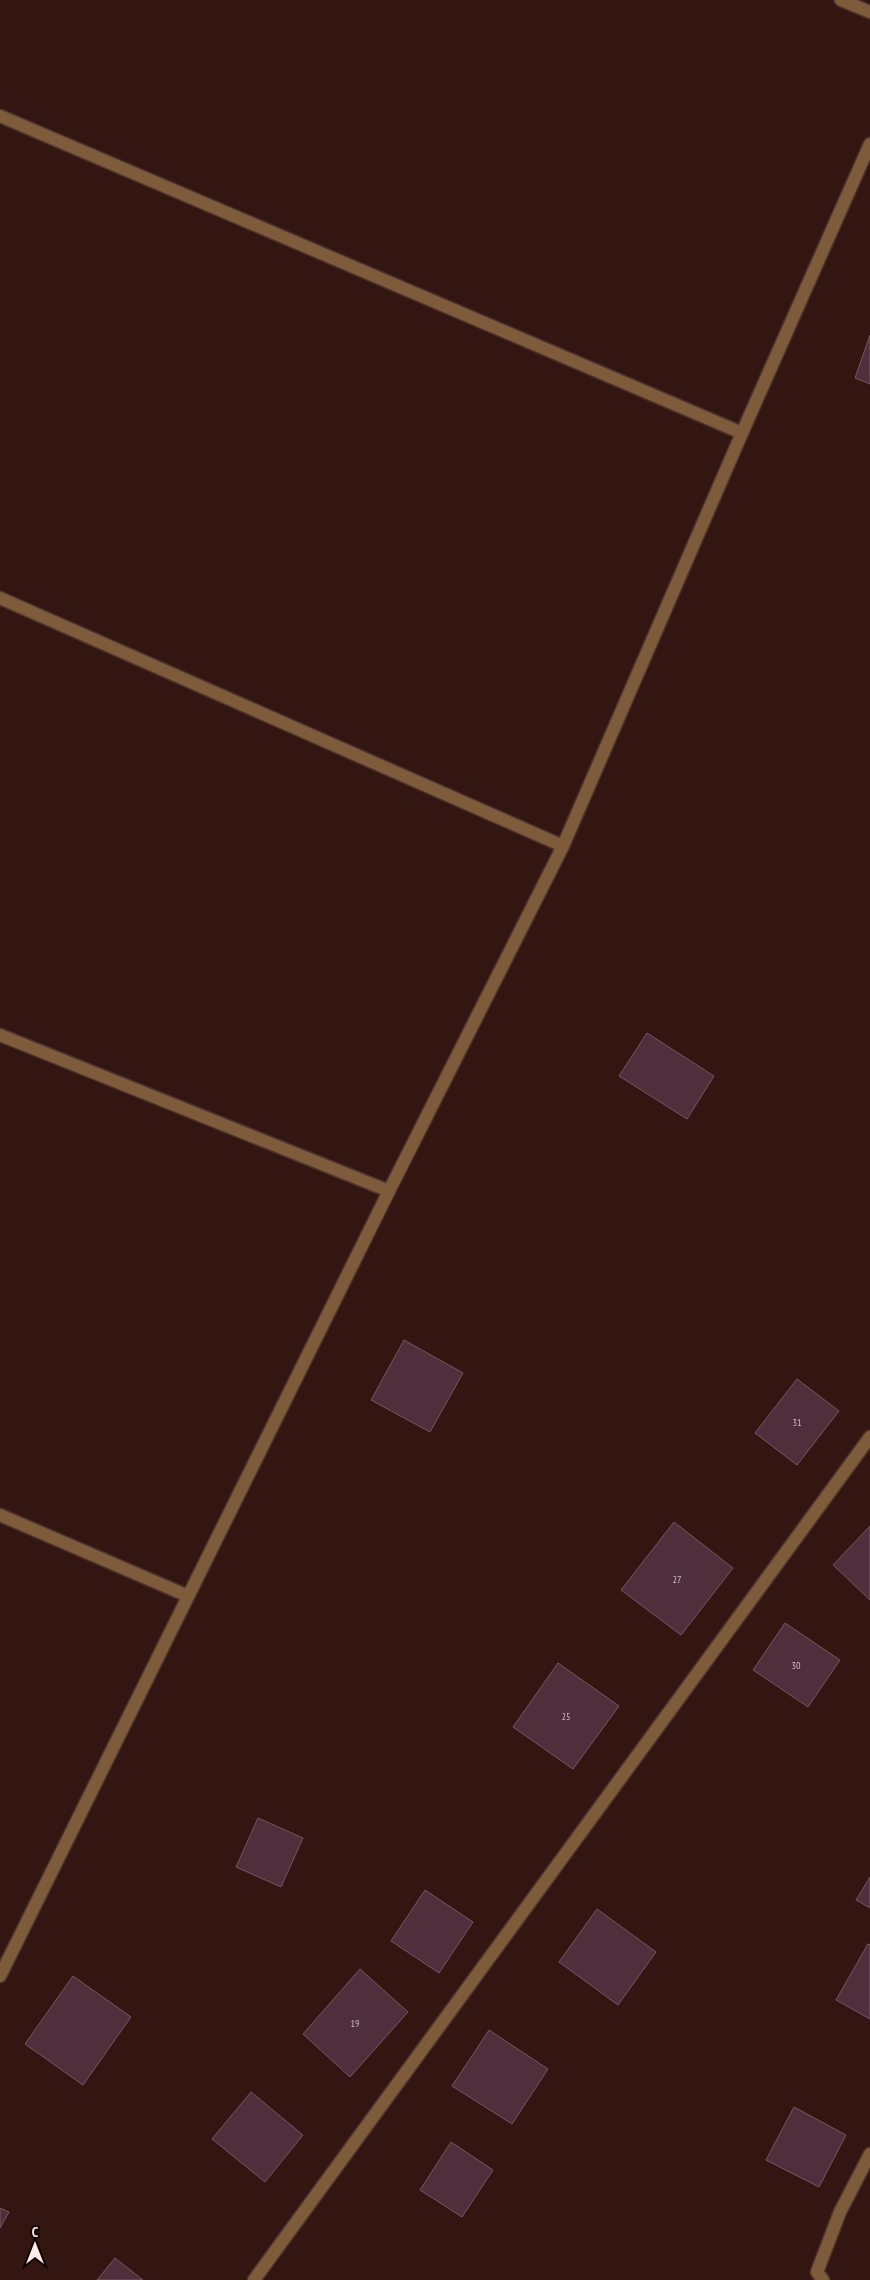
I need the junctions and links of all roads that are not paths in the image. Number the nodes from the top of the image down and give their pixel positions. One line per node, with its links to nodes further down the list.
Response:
1 (841, 0): 2 (street)
2 (870, 12)
3 (0, 116): 5 (street)
4 (870, 144): 5 (street)
5 (742, 433): 7 (street)
6 (0, 598): 7 (street)
7 (563, 846): 9 (street)
8 (0, 1035): 9 (street)
9 (389, 1191): 12 (street)
10 (870, 1437): 16 (street)
11 (0, 1515): 12 (street)
12 (188, 1596): 13 (street)
13 (0, 1976)
14 (870, 2154): 15 (street)
15 (818, 2277)
16 (254, 2280)

